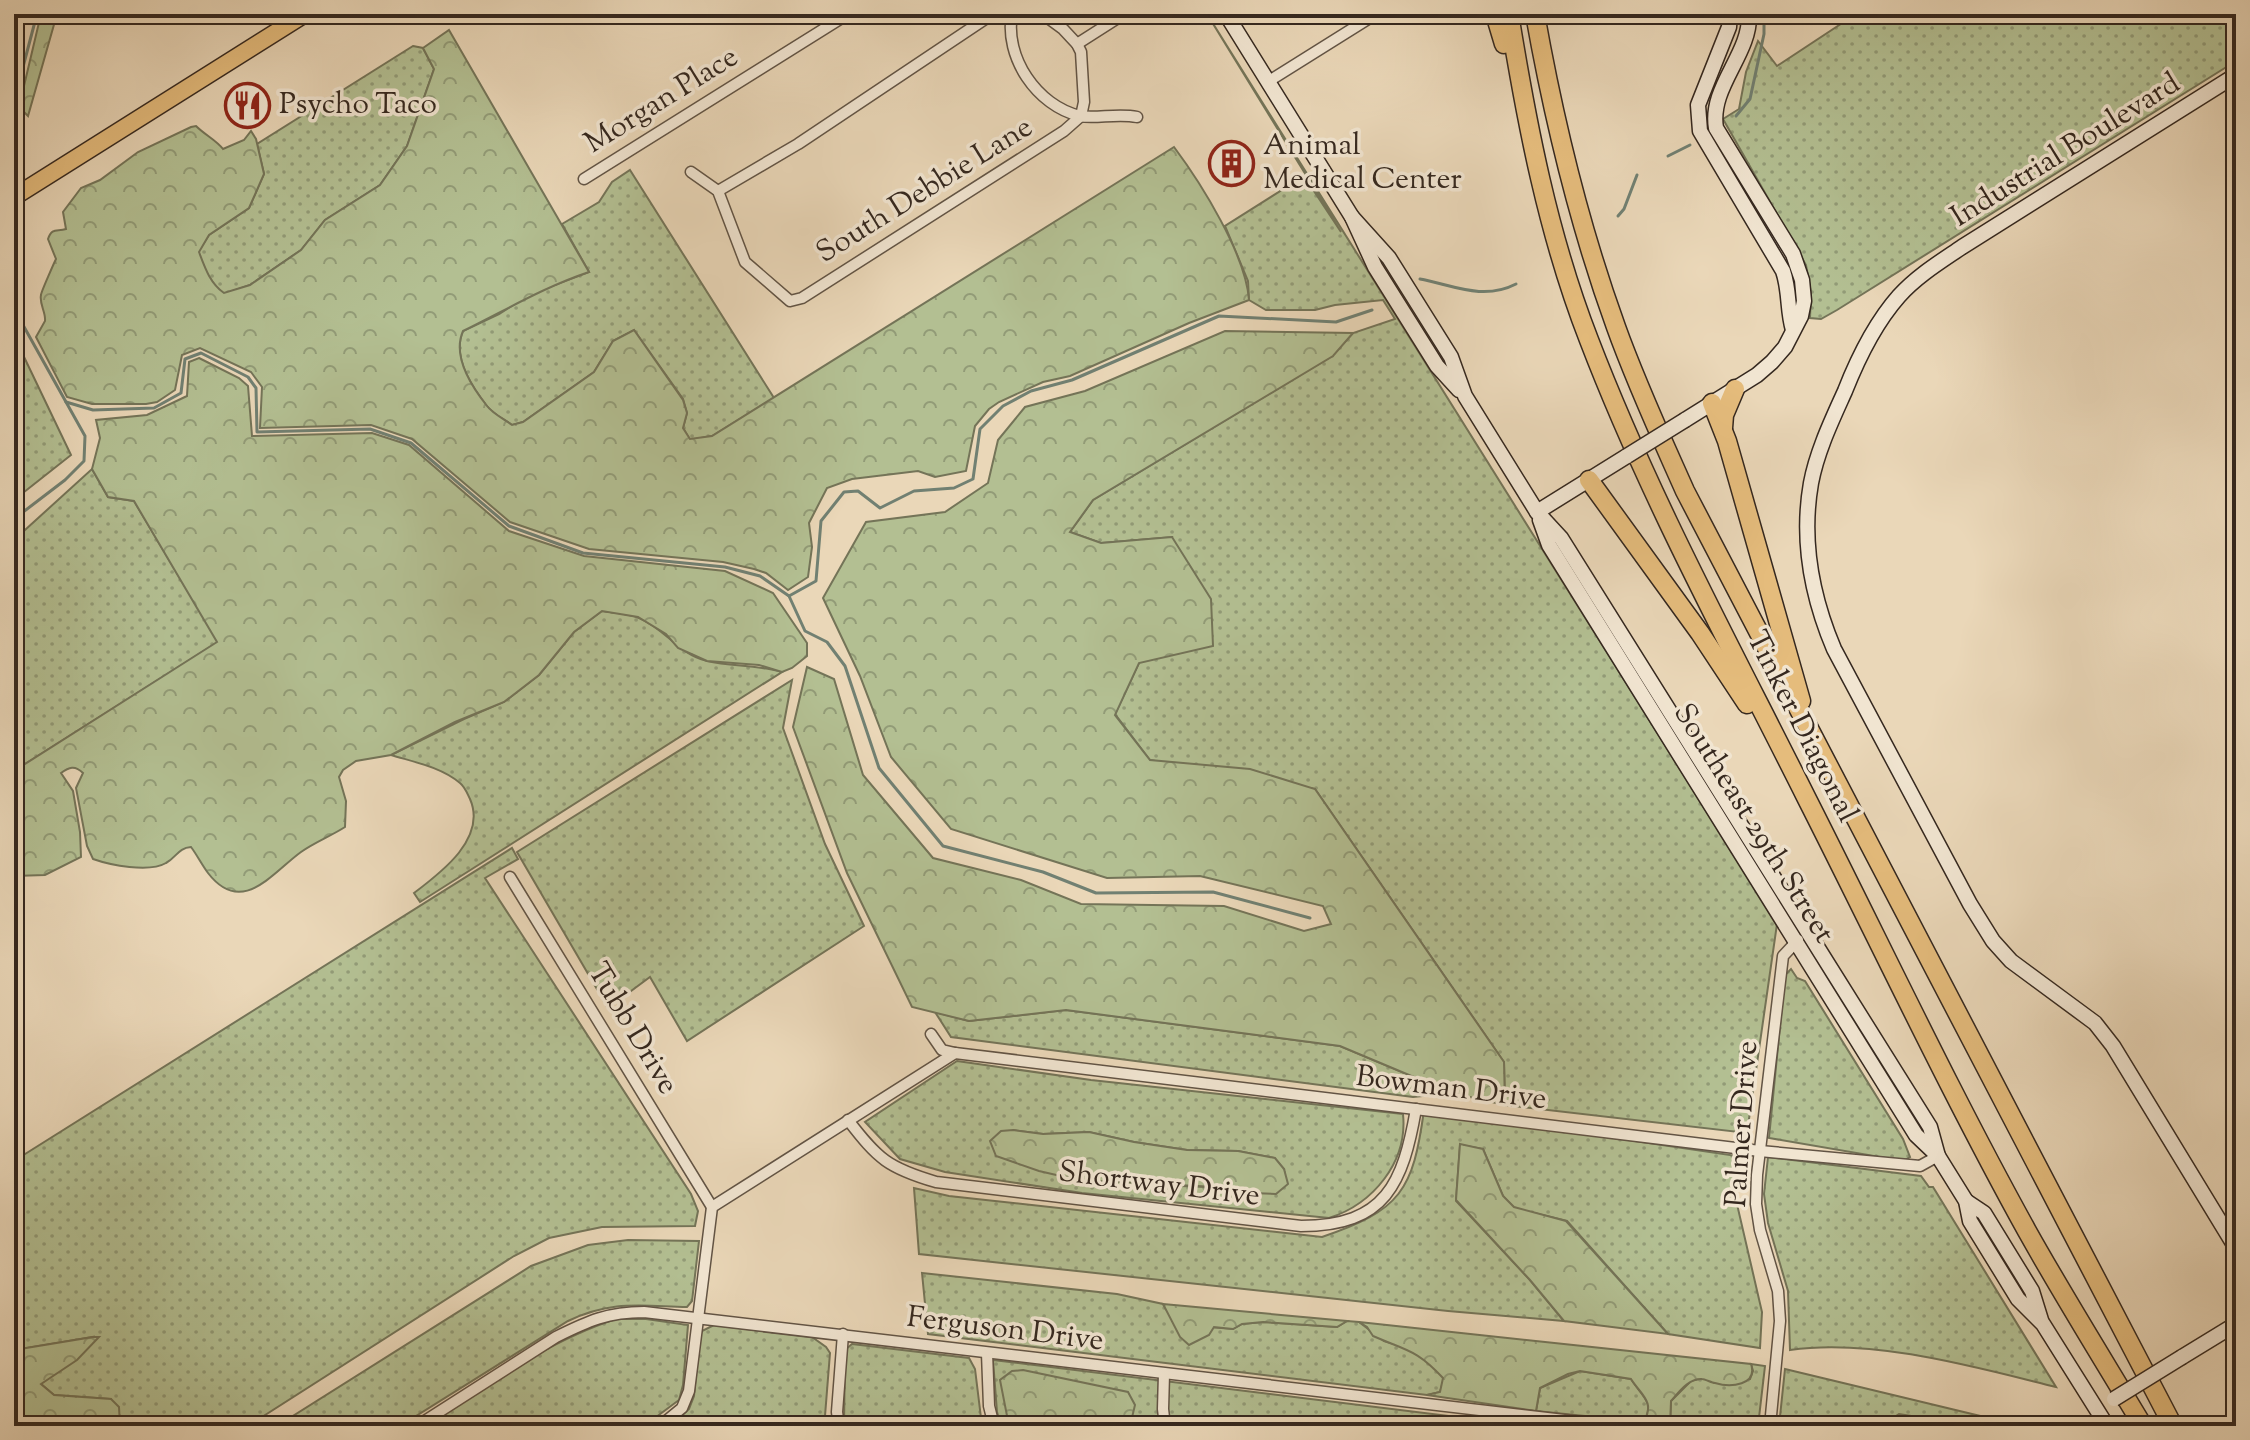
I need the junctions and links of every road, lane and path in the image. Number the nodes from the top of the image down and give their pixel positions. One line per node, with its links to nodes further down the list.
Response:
1 (305, 14): 24 (main road)
2 (848, 14): 21 (street, Morgan Place)
3 (1000, 14): 22 (street)
4 (1012, 14): 17 (street)
5 (1031, 14): 14 (street)
6 (1124, 14): 14 (street)
7 (1226, 14): 16 (main road, Southeast 29th Street)
8 (1376, 14): 16 (street)
9 (1495, 14): 19 (highway)
10 (1509, 14): 19 (highway, Tinker Diagonal)
11 (1535, 14): 32 (highway, Tinker Diagonal)
12 (1730, 14): 25 (main road)
13 (1749, 14): 23 (main road)
14 (1077, 44): 17 (street)
15 (2236, 75): 44 (main road, Industrial Boulevard)
16 (1269, 81): 31 (main road, Southeast 29th Street)
17 (1081, 116): 18 (street); 22 (street, South Debbie Lane)
18 (1137, 117)
19 (1526, 120): 33 (highway, Tinker Diagonal)
20 (691, 172): 22 (street)
21 (584, 179)
22 (718, 191)
23 (1757, 195): 25 (main road); 26 (main road)
24 (14, 197)
25 (1743, 204): 26 (main road)
26 (1793, 330): 27 (main road)
27 (1735, 389): 28 (main road); 29 (highway)
28 (1712, 403): 29 (highway); 30 (main road, bridge)
29 (1723, 430): 32 (highway)
30 (1589, 480): 31 (main road); 33 (highway)
31 (1537, 512): 35 (main road, Southeast 29th Street); 36 (main road, Southeast 29th Street)
32 (1809, 730): 60 (highway, Tinker Diagonal)
33 (1801, 786): 59 (highway, Tinker Diagonal)
34 (510, 877): 43 (street, Tubb Drive)
35 (1807, 930): 36 (street, Palmer Drive); 42 (main road, Southeast 29th Street)
36 (1795, 942): 41 (street, Palmer Drive); 42 (main road, Southeast 29th Street)
37 (931, 1034): 38 (street)
38 (955, 1053): 39 (street, Bowman Drive); 40 (street)
39 (1416, 1109): 40 (street, Shortway Drive); 41 (street, Bowman Drive)
40 (848, 1120): 43 (street)
41 (1760, 1151): 42 (street, Bowman Drive); 57 (street, Palmer Drive)
42 (1938, 1156): 50 (main road, Southeast 29th Street)
43 (712, 1207): 45 (street)
44 (2236, 1248)
45 (696, 1318): 47 (street, Ferguson Drive); 51 (street, Ferguson Drive); 52 (street)
46 (2236, 1324): 50 (main road, bridge)
47 (843, 1334): 48 (street, Ferguson Drive); 53 (street)
48 (987, 1353): 49 (street, Ferguson Drive); 54 (street)
49 (1164, 1374): 55 (street); 56 (street, Ferguson Drive)
50 (2096, 1410): 58 (main road, Southeast 29th Street)
51 (417, 1426)
52 (660, 1426)
53 (839, 1426)
54 (994, 1426)
55 (1165, 1426)
56 (1616, 1426)
57 (1770, 1426)
58 (2107, 1426)
59 (2143, 1426)
60 (2173, 1426)

